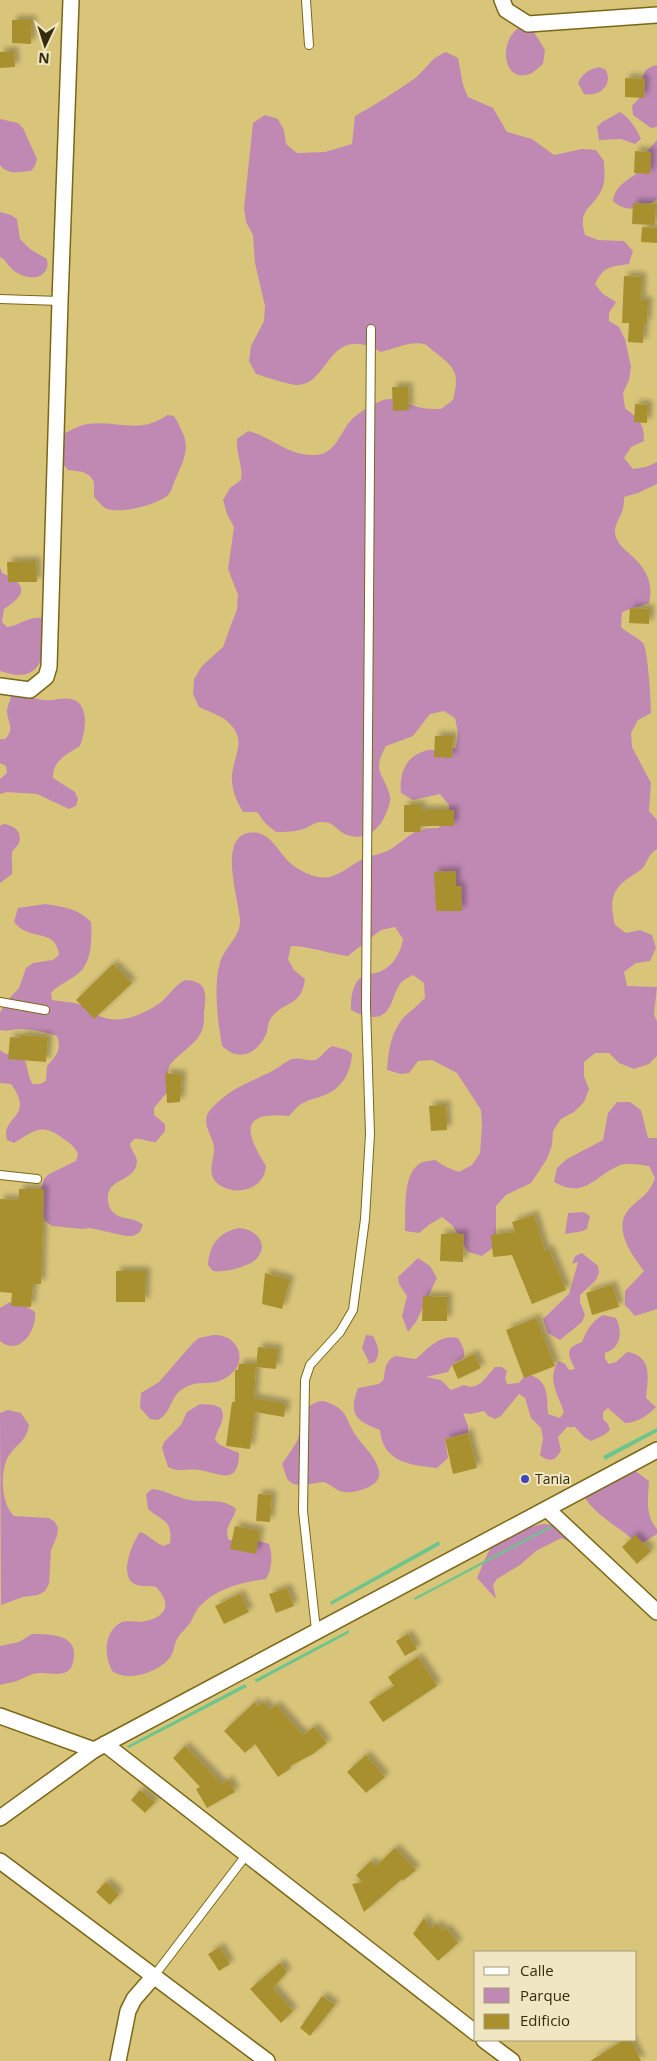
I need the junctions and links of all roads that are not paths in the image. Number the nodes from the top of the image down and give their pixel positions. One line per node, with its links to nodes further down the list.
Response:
1 (71, 0): 7 (street)
2 (306, 0): 5 (lane)
3 (502, 0): 4 (street)
4 (657, 16)
5 (309, 45)
6 (0, 299): 7 (lane)
7 (60, 301): 9 (street)
8 (371, 329): 17 (lane)
9 (0, 686)
10 (0, 1002): 11 (lane)
11 (45, 1010)
12 (0, 1174): 13 (lane)
13 (38, 1179)
14 (657, 1450): 15 (street)
15 (547, 1509): 16 (street); 17 (street)
16 (657, 1612)
17 (316, 1630): 19 (street)
18 (0, 1716): 19 (street)
19 (99, 1747): 20 (street); 21 (street)
20 (0, 1818)
21 (247, 1854): 23 (lane); 24 (street)
22 (0, 1861): 23 (street)
23 (154, 1976): 26 (street); 27 (street)
24 (474, 2031)
25 (485, 2041): 28 (street)
26 (118, 2061)
27 (267, 2061)
28 (512, 2061)

